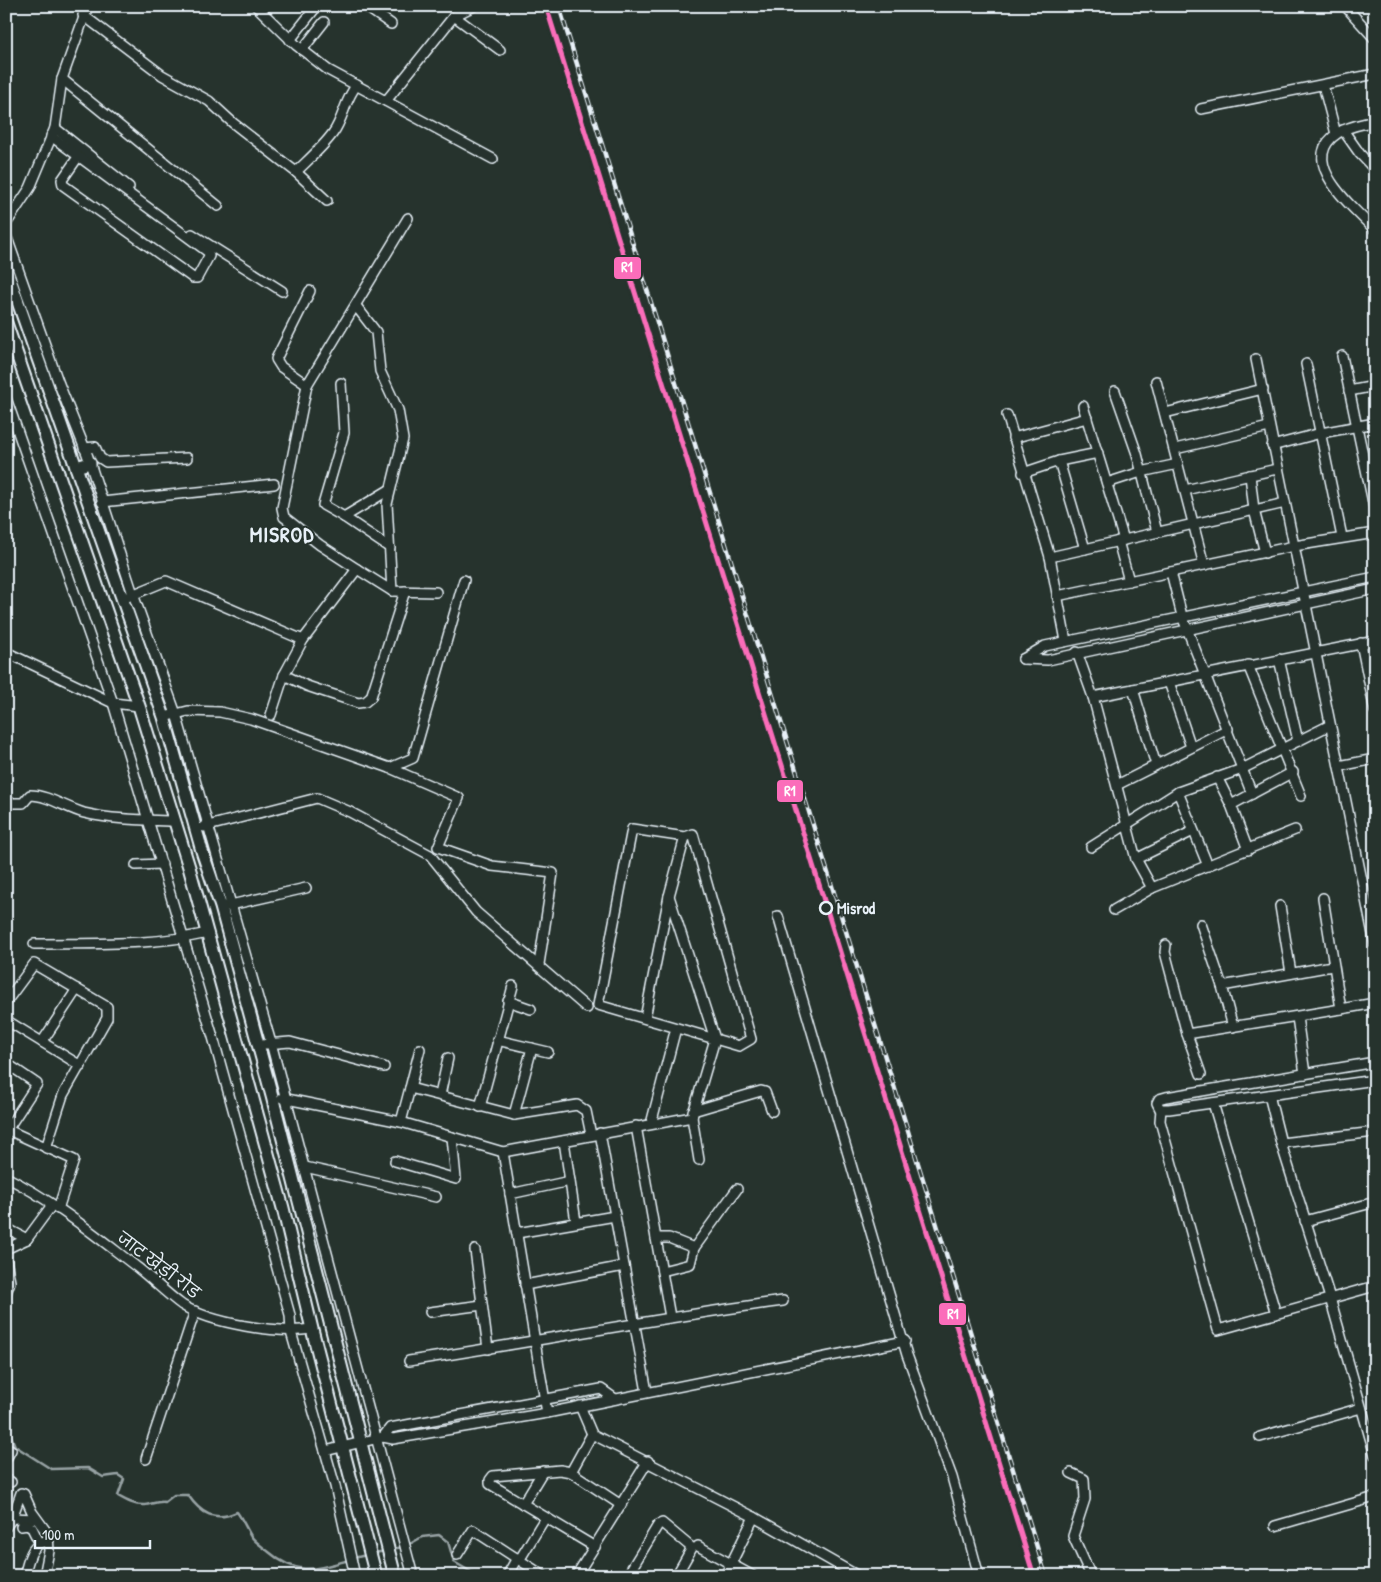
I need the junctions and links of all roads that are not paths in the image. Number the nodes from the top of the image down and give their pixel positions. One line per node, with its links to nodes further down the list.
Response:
1 (88, 6): 8 (street)
2 (256, 6): 13 (street)
3 (317, 6): 13 (street)
4 (365, 6): 7 (street)
5 (474, 6): 9 (street)
6 (1345, 6): 12 (street)
7 (378, 10): 11 (street)
8 (83, 16): 17 (street); 28 (street)
9 (454, 16): 15 (street); 20 (street)
10 (324, 22): 14 (street)
11 (391, 24)
12 (1375, 39)
13 (290, 40): 14 (street)
14 (302, 50): 18 (street)
15 (500, 50)
16 (1375, 74): 19 (street)
17 (62, 79): 23 (street); 30 (street)
18 (357, 85): 20 (street); 28 (street)
19 (1324, 85): 21 (street); 24 (street)
20 (386, 100): 26 (street)
21 (1201, 109)
22 (1375, 121): 24 (street)
23 (53, 132): 25 (street); 32 (street); 36 (street)
24 (1340, 132): 27 (street); 33 (street)
25 (78, 156): 25 (street)
26 (493, 159)
27 (1375, 170)
28 (296, 172): 29 (street)
29 (327, 201)
30 (218, 206)
31 (408, 218): 38 (street)
32 (6, 224)
33 (1375, 230)
34 (6, 236): 61 (street)
35 (6, 268): 69 (main road)
36 (282, 291)
37 (310, 291): 45 (street)
38 (356, 306): 45 (street); 76 (street)
39 (6, 323): 126 (main road)
40 (1342, 356): 49 (street)
41 (1256, 360): 47 (street)
42 (1306, 364): 58 (street)
43 (1156, 381): 52 (street)
44 (341, 383): 83 (street)
45 (307, 385): 95 (street)
46 (1375, 386): 49 (street)
47 (1263, 389): 52 (street); 56 (street)
48 (1115, 391): 71 (street)
49 (1350, 391): 57 (street)
50 (6, 398): 125 (street)
51 (1084, 406): 54 (street)
52 (1165, 413): 62 (street)
53 (1007, 415): 59 (street)
54 (1088, 418): 59 (street); 63 (street)
55 (1375, 423): 57 (street)
56 (1269, 426): 60 (street); 62 (street)
57 (1357, 427): 58 (street); 66 (street)
58 (1322, 433): 60 (street); 87 (street)
59 (1013, 438): 72 (street)
60 (1272, 446): 70 (street)
61 (84, 448): 64 (street); 67 (street)
62 (1175, 449): 68 (street)
63 (1098, 453): 65 (street); 74 (street)
64 (187, 458)
65 (1059, 461): 72 (street); 91 (street)
66 (1370, 462): 78 (street)
67 (90, 463): 69 (main road); 79 (street)
68 (1178, 464): 71 (street); 77 (street)
69 (76, 467): 106 (main road)
70 (1277, 469): 73 (street); 80 (street)
71 (1141, 472): 74 (street); 85 (street)
72 (1023, 473): 93 (street)
73 (1250, 475): 77 (street); 81 (street)
74 (1107, 483): 88 (street)
75 (274, 484): 79 (street)
76 (389, 490): 83 (street); 90 (street)
77 (1185, 490): 84 (street)
78 (1373, 495): 82 (street)
79 (102, 502): 106 (street)
80 (1286, 503): 81 (street); 89 (street)
81 (1254, 510): 84 (street); 92 (street)
82 (1375, 512)
83 (344, 517): 90 (street)
84 (1193, 524): 85 (street); 94 (street)
85 (1157, 532): 88 (street)
86 (1375, 533): 87 (street)
87 (1342, 537): 89 (street)
88 (1121, 540): 91 (street); 99 (street)
89 (1294, 546): 92 (street); 101 (street)
90 (390, 548): 102 (street)
91 (1085, 549): 93 (street)
92 (1265, 553): 94 (street)
93 (1050, 557): 105 (street)
94 (1204, 565): 96 (street)
95 (357, 569): 102 (street); 110 (street)
96 (1172, 572): 99 (street); 108 (street)
97 (1375, 577): 101 (street)
98 (464, 580): 139 (street)
99 (1129, 581): 105 (street)
100 (1375, 589): 107 (street)
101 (1302, 590): 107 (street); 108 (street)
102 (392, 591): 103 (street)
103 (405, 591): 104 (street); 120 (street)
104 (436, 592)
105 (1057, 596): 111 (street)
106 (128, 597): 110 (street); 128 (street); 130 (main road)
107 (1305, 604): 109 (street); 114 (street)
108 (1182, 616): 109 (street); 111 (street)
109 (1187, 629): 116 (street); 119 (street)
110 (303, 640): 120 (street)
111 (1066, 641): 116 (street)
112 (1375, 641): 113 (street)
113 (1361, 643): 114 (street); 121 (street)
114 (1316, 651): 117 (street); 131 (street)
115 (6, 652): 125 (street)
116 (1078, 652): 124 (street)
117 (1279, 659): 118 (street); 133 (street)
118 (1248, 665): 119 (street); 135 (street)
119 (1204, 674): 122 (street); 132 (street)
120 (284, 675): 129 (street)
121 (1372, 679): 127 (street)
122 (1169, 682): 123 (street); 134 (street)
123 (1133, 689): 124 (street); 137 (street)
124 (1093, 697): 143 (street)
125 (113, 704): 126 (street); 149 (street)
126 (139, 706): 150 (main road)
127 (1375, 711)
128 (176, 714): 130 (street); 139 (street); 152 (street)
129 (271, 715)
130 (164, 717): 153 (main road)
131 (1330, 725): 133 (street); 138 (street)
132 (1228, 729): 134 (street); 140 (street)
133 (1298, 741): 135 (street)
134 (1191, 747): 137 (street)
135 (1282, 747): 140 (street); 141 (street)
136 (1375, 759): 138 (street)
137 (1156, 765): 143 (street)
138 (1338, 766): 166 (street)
139 (390, 768): 179 (street)
140 (1242, 768): 142 (street); 145 (street)
141 (1293, 772): 145 (street); 146 (street)
142 (1217, 777): 144 (street); 148 (street)
143 (1117, 785): 151 (street)
144 (1178, 792): 151 (street); 155 (street)
145 (1252, 794): 148 (street)
146 (1300, 796)
147 (6, 803): 149 (street)
148 (1231, 805): 158 (street)
149 (147, 820): 150 (street); 160 (street)
150 (174, 821): 174 (main road)
151 (1127, 824): 157 (street); 159 (street)
152 (208, 826): 153 (street); 169 (street); 179 (street)
153 (196, 828): 169 (main road)
154 (1295, 830): 158 (street)
155 (1193, 831): 159 (street); 162 (street)
156 (685, 837): 167 (street); 192 (street); 197 (street)
157 (1091, 847)
158 (1248, 850): 162 (street)
159 (1136, 859): 165 (street)
160 (162, 864): 161 (street); 175 (street)
161 (136, 865)
162 (1208, 866): 165 (street)
163 (1375, 886): 166 (street)
164 (306, 888): 169 (street)
165 (1152, 888): 171 (street)
166 (1365, 888): 177 (street)
167 (669, 896): 192 (street); 197 (street)
168 (1323, 898): 180 (street)
169 (226, 906): 200 (street); 201 (main road)
170 (1280, 906): 181 (street)
171 (1114, 910)
172 (778, 916): 271 (street)
173 (1201, 924): 183 (street)
174 (208, 933): 175 (street); 269 (main road)
175 (182, 939): 176 (street); 270 (street)
176 (34, 944)
177 (1375, 944)
178 (1166, 945): 196 (street)
179 (539, 964): 189 (street)
180 (1332, 966): 181 (street); 190 (street)
181 (1291, 973): 183 (street)
182 (513, 986): 185 (street)
183 (1222, 986): 194 (street)
184 (77, 989): 186 (street); 199 (street); 207 (street)
185 (508, 1001): 188 (street); 198 (street)
186 (6, 1002)
187 (1375, 1003): 190 (street)
188 (531, 1008)
189 (587, 1008)
190 (1341, 1009): 191 (street)
191 (1297, 1017): 194 (street); 211 (street)
192 (645, 1018): 195 (street)
193 (6, 1020): 199 (street)
194 (1233, 1027): 196 (street)
195 (676, 1028): 197 (street); 225 (street)
196 (1187, 1034): 210 (street)
197 (715, 1039): 222 (street)
198 (497, 1040): 202 (street); 219 (street)
199 (42, 1042): 207 (street)
200 (271, 1043): 201 (street); 208 (street); 217 (street)
201 (258, 1044): 216 (main road)
202 (532, 1048): 204 (street); 223 (street)
203 (420, 1050): 213 (street)
204 (548, 1052)
205 (448, 1058): 214 (street)
206 (1375, 1062): 211 (street)
207 (81, 1066): 233 (street)
208 (384, 1067)
209 (6, 1074): 227 (street)
210 (1201, 1074)
211 (1305, 1074): 220 (street)
212 (1375, 1080): 215 (street)
213 (410, 1088): 214 (street); 224 (street)
214 (440, 1095): 219 (street)
215 (1269, 1095): 218 (street); 232 (street)
216 (272, 1096): 217 (street); 284 (main road)
217 (286, 1098): 224 (street); 237 (street)
218 (1213, 1104): 220 (street); 266 (street)
219 (480, 1107): 223 (street)
220 (1161, 1109): 266 (street)
221 (772, 1111): 222 (street)
222 (693, 1114): 225 (street); 235 (street)
223 (514, 1115): 229 (street)
224 (401, 1122): 230 (street)
225 (651, 1124): 226 (street)
226 (636, 1126): 229 (street); 250 (street)
227 (7, 1130): 233 (street)
228 (1375, 1132): 232 (street)
229 (596, 1134): 231 (street); 245 (street)
230 (452, 1137): 234 (street); 236 (street)
231 (564, 1141): 234 (street); 239 (street)
232 (1281, 1143): 246 (street)
233 (46, 1148): 244 (street)
234 (504, 1152): 241 (street)
235 (699, 1160)
236 (395, 1161)
237 (305, 1167): 242 (street); 282 (street)
238 (6, 1177): 244 (street, जाट खेड़ी रोड)
239 (570, 1181): 241 (street); 247 (street)
240 (737, 1189): 252 (street)
241 (510, 1194): 249 (street)
242 (436, 1197)
243 (1375, 1202): 246 (street)
244 (55, 1207): 251 (street); 264 (street, जाट खेड़ी रोड)
245 (615, 1216): 247 (street); 256 (street)
246 (1305, 1221): 261 (street)
247 (576, 1222): 249 (street)
248 (6, 1228): 251 (street)
249 (517, 1233): 258 (street)
250 (656, 1238): 252 (street); 257 (street)
251 (27, 1239): 253 (street)
252 (694, 1248): 257 (street)
253 (6, 1249)
254 (475, 1250): 263 (street)
255 (6, 1259): 260 (street)
256 (624, 1266): 258 (street); 268 (street)
257 (662, 1271): 267 (street)
258 (526, 1285): 272 (street)
259 (1375, 1286): 261 (street)
260 (6, 1293)
261 (1330, 1298): 266 (street); 279 (street)
262 (783, 1301): 267 (street)
263 (482, 1306): 265 (street); 273 (street)
264 (195, 1311): 270 (street, जाट खेड़ी रोड); 290 (street)
265 (430, 1312)
266 (1276, 1314)
267 (670, 1317): 268 (street)
268 (635, 1323): 272 (street); 275 (street)
269 (312, 1329): 270 (street, जाट खेड़ी रोड); 286 (main road)
270 (291, 1332): 287 (street)
271 (905, 1341): 275 (street); 326 (street)
272 (535, 1342): 273 (street); 277 (street)
273 (488, 1349): 274 (street)
274 (409, 1361)
275 (647, 1392): 276 (street)
276 (615, 1399): 277 (street); 278 (street)
277 (544, 1400): 280 (street); 282 (street)
278 (580, 1406): 280 (street); 281 (street)
279 (1361, 1408): 283 (street); 288 (street)
280 (547, 1413): 282 (street)
281 (592, 1434): 291 (street); 293 (street)
282 (379, 1437): 284 (street); 317 (street)
283 (1260, 1437)
284 (360, 1442): 286 (street); 316 (main road)
285 (6, 1447): 289 (street)
286 (343, 1447): 287 (street); 315 (main road)
287 (325, 1451): 312 (street)
288 (1375, 1455)
289 (6, 1459)
290 (146, 1459)
291 (648, 1461): 297 (street); 298 (street)
292 (543, 1471): 293 (street); 296 (street); 296 (street)
293 (571, 1472): 297 (street)
294 (1071, 1473): 327 (street)
295 (1375, 1497): 303 (street)
296 (524, 1504): 300 (street)
297 (621, 1505): 308 (street)
298 (754, 1517): 311 (street); 325 (street)
299 (12, 1518): 301 (street); 301 (street); 304 (street)
300 (545, 1518): 308 (street); 310 (street)
301 (36, 1519): 305 (street)
302 (21, 1526): 306 (street)
303 (1275, 1526)
304 (6, 1527)
305 (49, 1540): 306 (street); 314 (street)
306 (39, 1542): 313 (street)
307 (698, 1546): 311 (street)
308 (595, 1547): 320 (street)
309 (457, 1555): 310 (street)
310 (518, 1559): 318 (street); 319 (street)
311 (731, 1564): 323 (street); 324 (street)
312 (355, 1575)
313 (24, 1576)
314 (44, 1576)
315 (376, 1576)
316 (395, 1576)
317 (412, 1576)
318 (507, 1576)
319 (544, 1576)
320 (576, 1576)
321 (627, 1576): 322 (street)
322 (676, 1576)
323 (725, 1576)
324 (753, 1576)
325 (858, 1576)
326 (979, 1576)
327 (1091, 1576)

